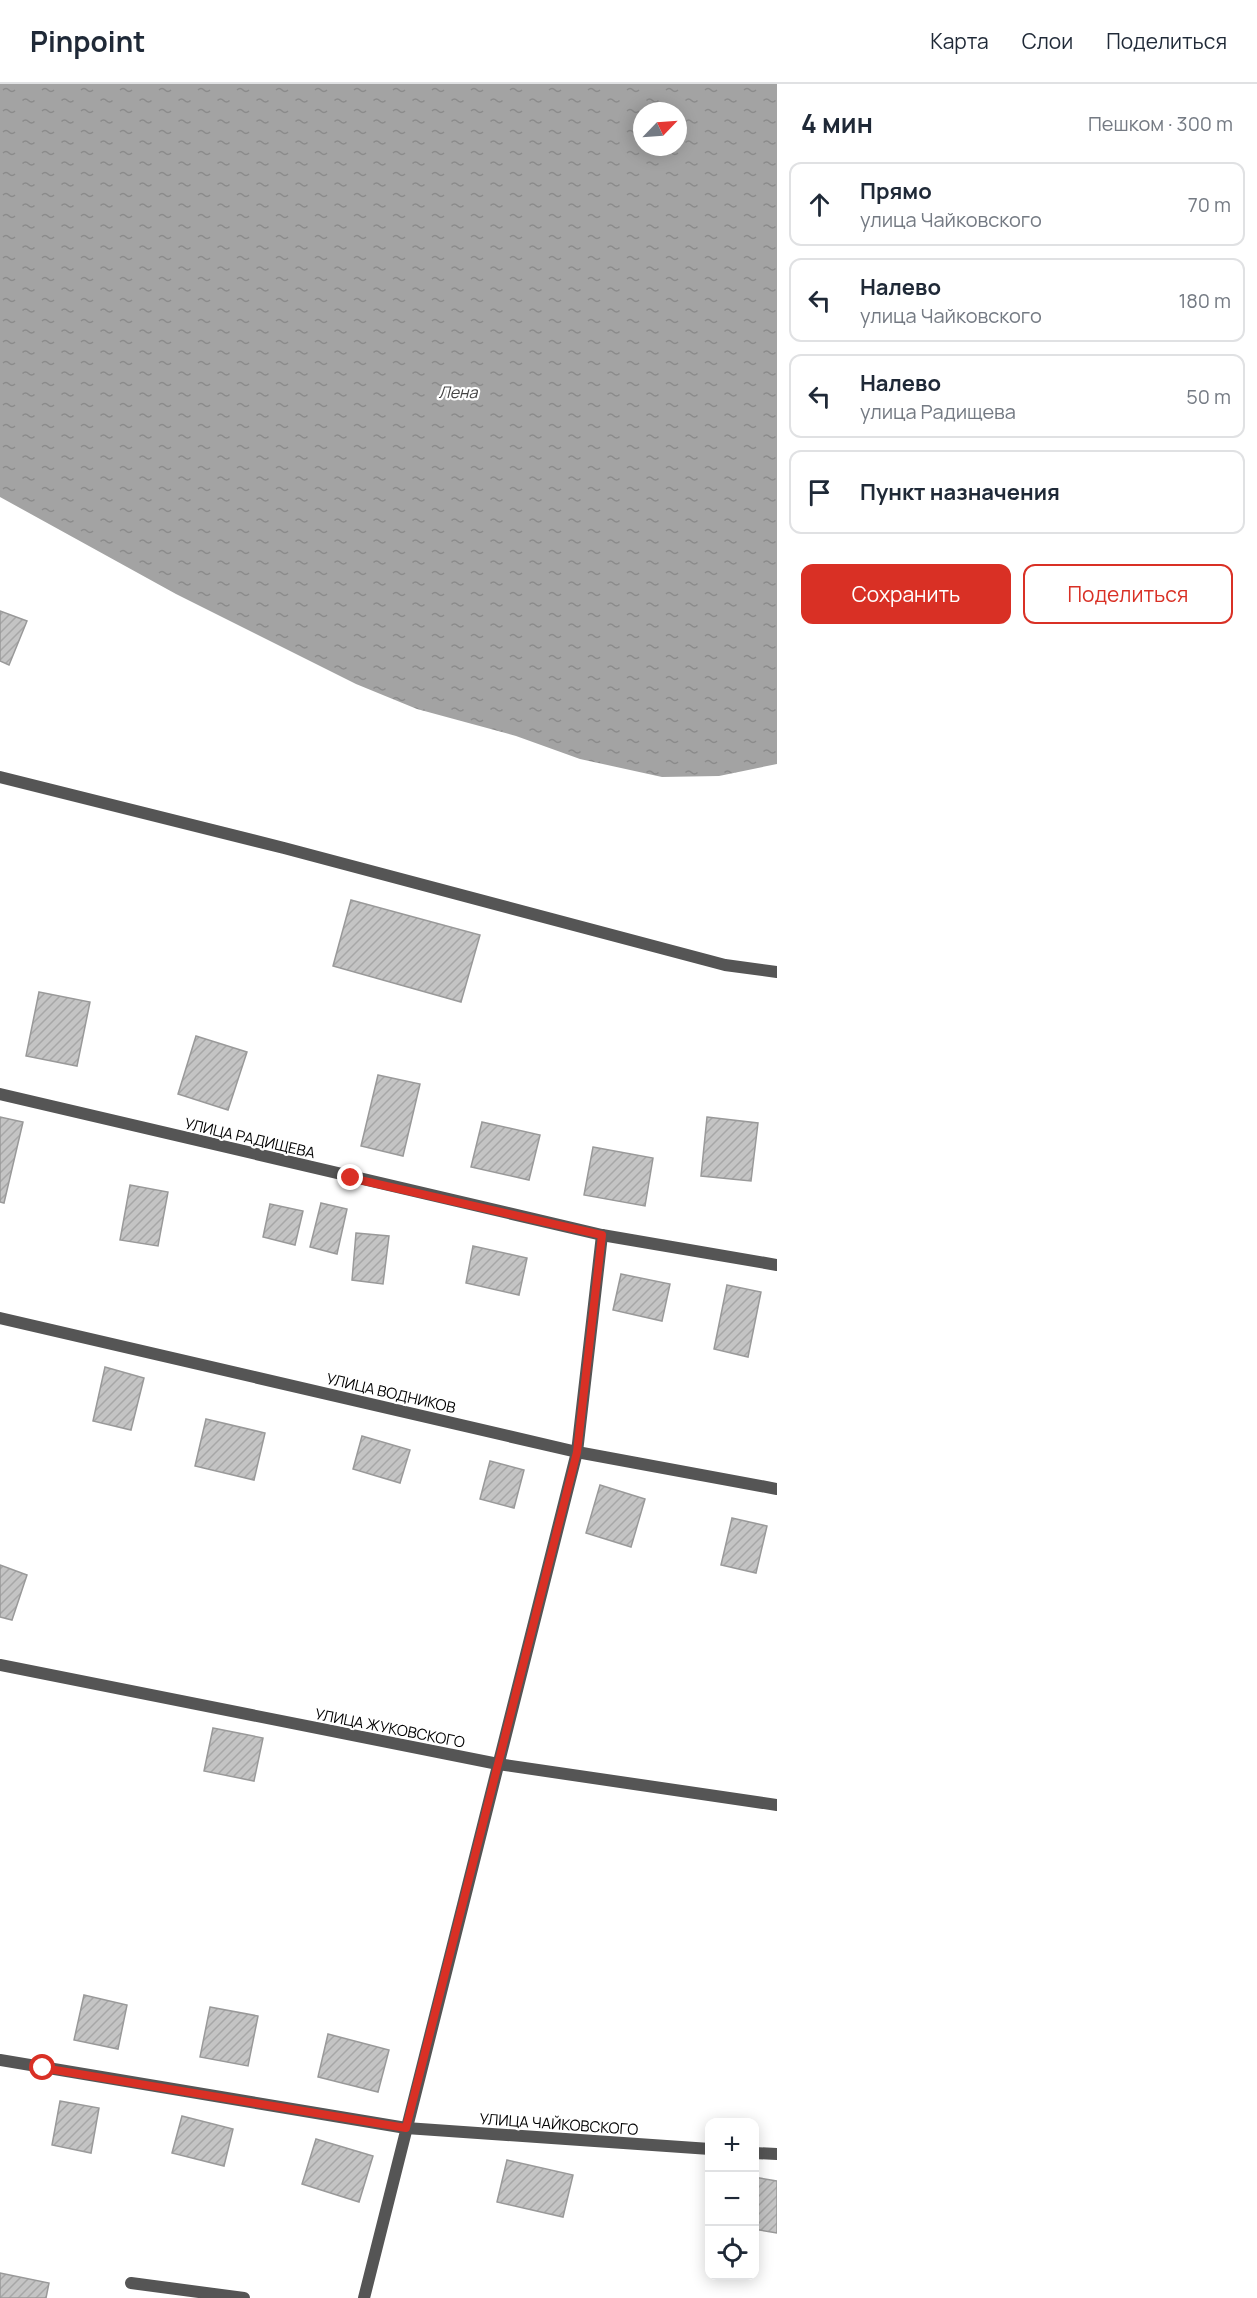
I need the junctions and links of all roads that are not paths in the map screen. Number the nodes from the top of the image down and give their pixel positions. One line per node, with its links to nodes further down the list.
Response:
1 (0, 777): 2 (street)
2 (777, 972)
3 (0, 1094): 4 (street, УЛИЦА РАДИЩЕВА)
4 (602, 1235): 5 (street, УЛИЦА РАДИЩЕВА); 7 (street)
5 (777, 1265)
6 (0, 1318): 7 (street, УЛИЦА ВОДНИКОВ)
7 (577, 1452): 8 (street, УЛИЦА ВОДНИКОВ); 10 (street)
8 (777, 1489)
9 (0, 1665): 10 (street, УЛИЦА ЖУКОВСКОГО)
10 (498, 1764): 11 (street, УЛИЦА ЖУКОВСКОГО); 13 (street)
11 (777, 1805)
12 (0, 2060): 13 (street, УЛИЦА ЧАЙКОВСКОГО)
13 (406, 2128): 14 (street, УЛИЦА ЧАЙКОВСКОГО); 19 (street)
14 (705, 2149)
15 (759, 2152): 16 (street)
16 (777, 2154)
17 (131, 2283): 18 (street)
18 (244, 2298)
19 (364, 2298)

